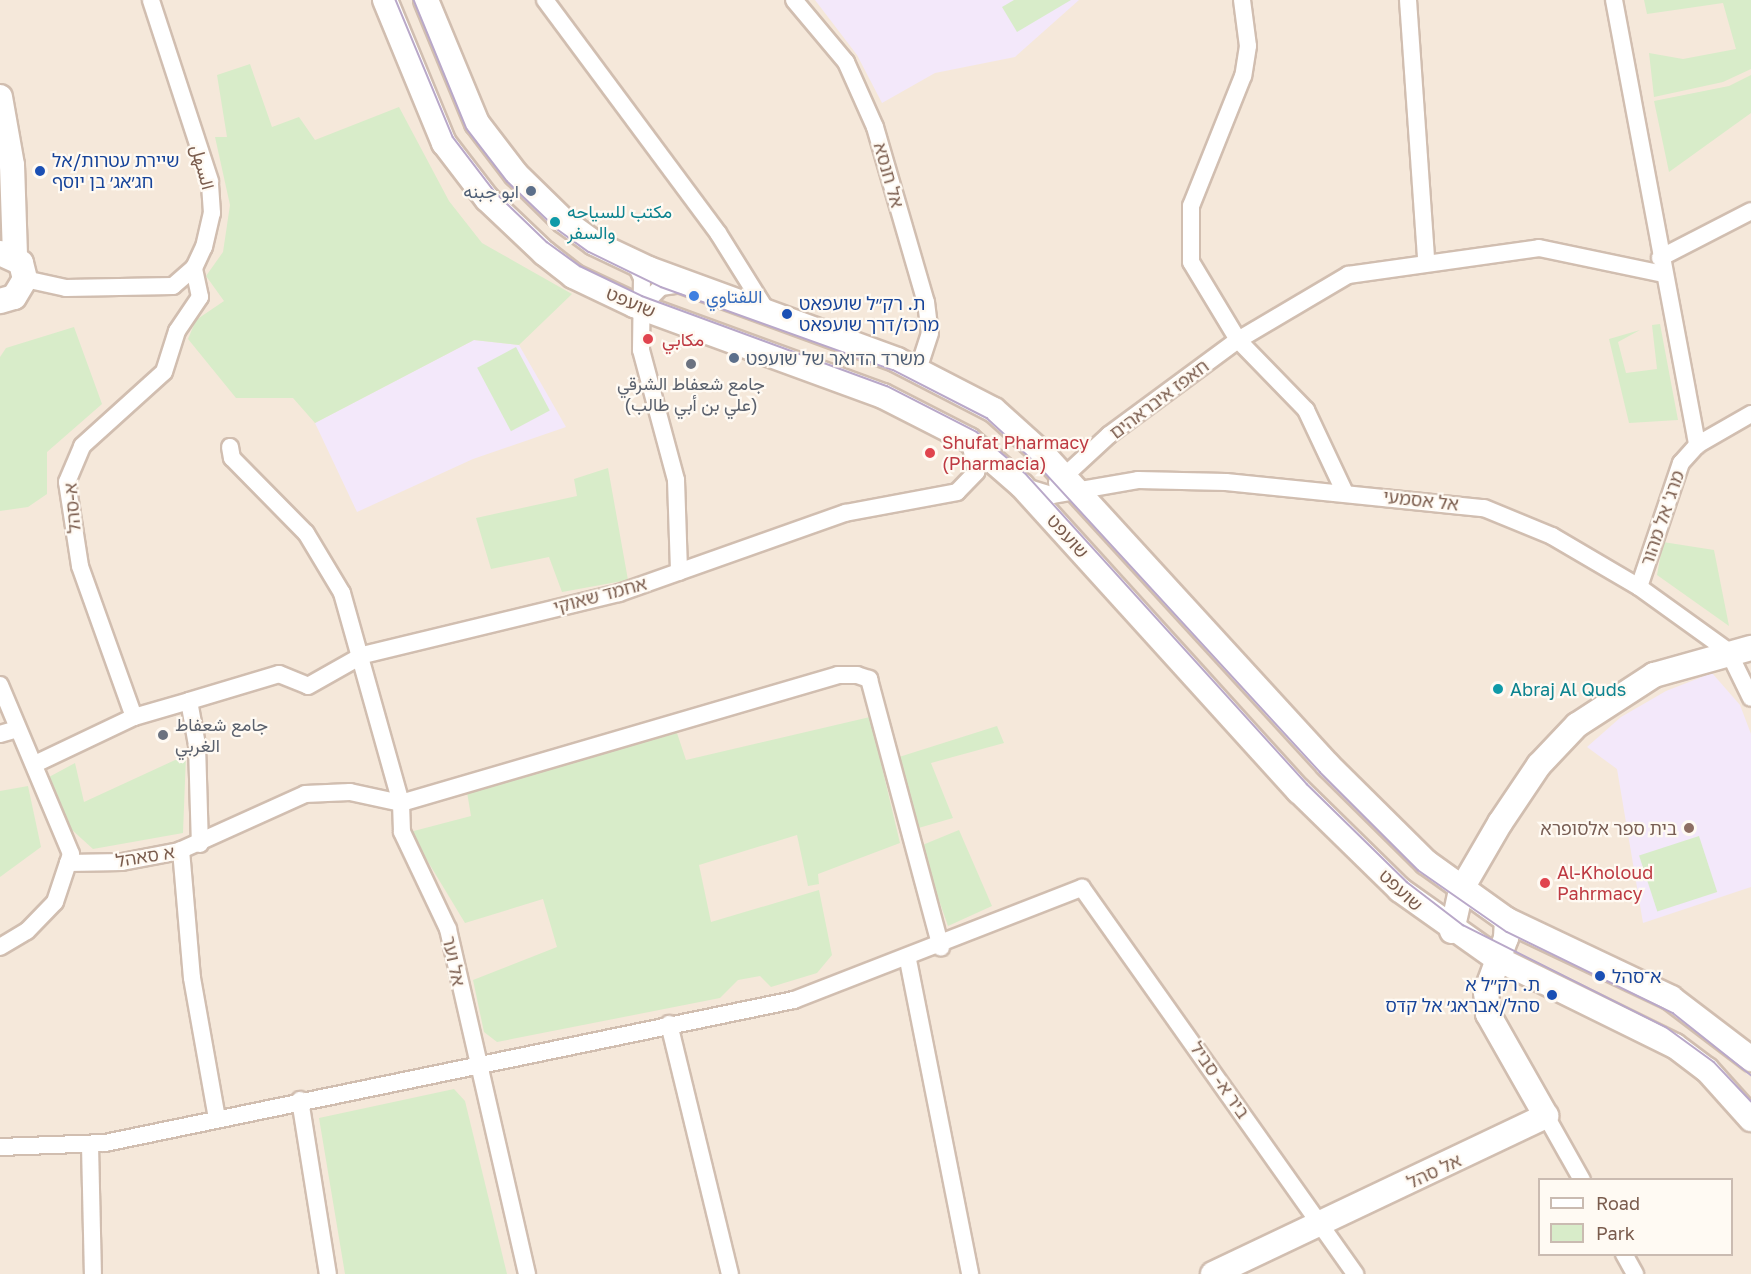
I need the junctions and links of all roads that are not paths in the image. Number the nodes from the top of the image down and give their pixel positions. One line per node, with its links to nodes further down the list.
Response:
1 (151, 0): 15 (street, السهل)
2 (385, 0): 19 (street, שועפט)
3 (426, 0): 13 (street, שועפט)
4 (545, 0): 20 (street)
5 (794, 0): 22 (street, אל חנסא)
6 (1242, 0): 21 (street)
7 (1408, 0): 12 (street)
8 (1614, 0): 14 (street)
9 (0, 97): 11 (street)
10 (1751, 211): 14 (street)
11 (7, 255): 16 (street)
12 (1426, 260): 14 (street, חאפז איבראהים); 21 (street, חאפז איבראהים)
13 (635, 263): 17 (street, שועפט); 19 (street)
14 (1662, 266): 25 (street)
15 (194, 268): 16 (street); 40 (street, א-סהל)
16 (25, 279): 18 (street)
17 (690, 284): 19 (street); 20 (street, שועפט)
18 (2, 302)
19 (641, 307): 24 (street, שועפט); 33 (street)
20 (768, 313): 22 (street, שועפט)
21 (1238, 340): 27 (street, חאפז איבראהים); 31 (street)
22 (918, 369): 30 (street, שועפט)
23 (1751, 414): 25 (street, מרג' אל מהור)
24 (969, 440): 29 (street, שועפט); 33 (street, אחמד שאוקי)
25 (1697, 445): 34 (street, מרג' אל מהור)
26 (230, 447): 36 (street, אל וער)
27 (1081, 460): 28 (street); 30 (street)
28 (1103, 485): 30 (street, אל אסמעי); 31 (street, אל אסמעי)
29 (1022, 486): 30 (street); 32 (street, שועפט)
30 (1064, 487): 32 (street); 49 (street, שועפט)
31 (1345, 493): 34 (street, אל אסמעי)
32 (1059, 526): 52 (street, שועפט)
33 (680, 572): 36 (street, אחמד שאוקי)
34 (1639, 587): 35 (street, אל אסמעי)
35 (1740, 649): 38 (street); 47 (street); 51 (street)
36 (363, 655): 39 (street, אחמד שאוקי); 44 (street, אל וער)
37 (0, 685): 41 (street)
38 (1751, 698)
39 (189, 702): 40 (street); 45 (street)
40 (134, 717): 43 (street)
41 (17, 729): 42 (street); 43 (street)
42 (0, 734)
43 (35, 764): 48 (street)
44 (401, 803): 45 (street, א סאהל); 54 (street); 59 (street, אל וער)
45 (200, 844): 46 (street, א סאהל)
46 (182, 850): 48 (street, א סאהל); 62 (street)
47 (1480, 857): 49 (street); 50 (street)
48 (68, 863): 53 (street)
49 (1435, 870): 50 (street, שועפט)
50 (1461, 890): 51 (street, שועפט); 52 (street)
51 (1500, 916): 55 (street); 58 (street, שועפט)
52 (1452, 931): 55 (street, שועפט)
53 (0, 947)
54 (940, 947): 56 (street); 67 (street, ביר א- סביל)
55 (1496, 958): 61 (street); 63 (street, שועפט)
56 (908, 960): 57 (street); 73 (street)
57 (669, 1024): 59 (street); 72 (street)
58 (1751, 1059)
59 (475, 1062): 60 (street); 71 (street, אל וער)
60 (300, 1100): 62 (street); 70 (street)
61 (1546, 1116): 66 (street); 67 (street, אל סהל)
62 (217, 1118): 64 (street)
63 (1751, 1119)
64 (90, 1145): 65 (street); 69 (street)
65 (0, 1147)
66 (1581, 1178)
67 (1319, 1222): 74 (street, אל סהל); 75 (street, ביר א- סביל)
68 (1625, 1256): 76 (street)
69 (93, 1274)
70 (328, 1274)
71 (527, 1274)
72 (730, 1274)
73 (970, 1274)
74 (1213, 1274)
75 (1355, 1274)
76 (1635, 1274)

